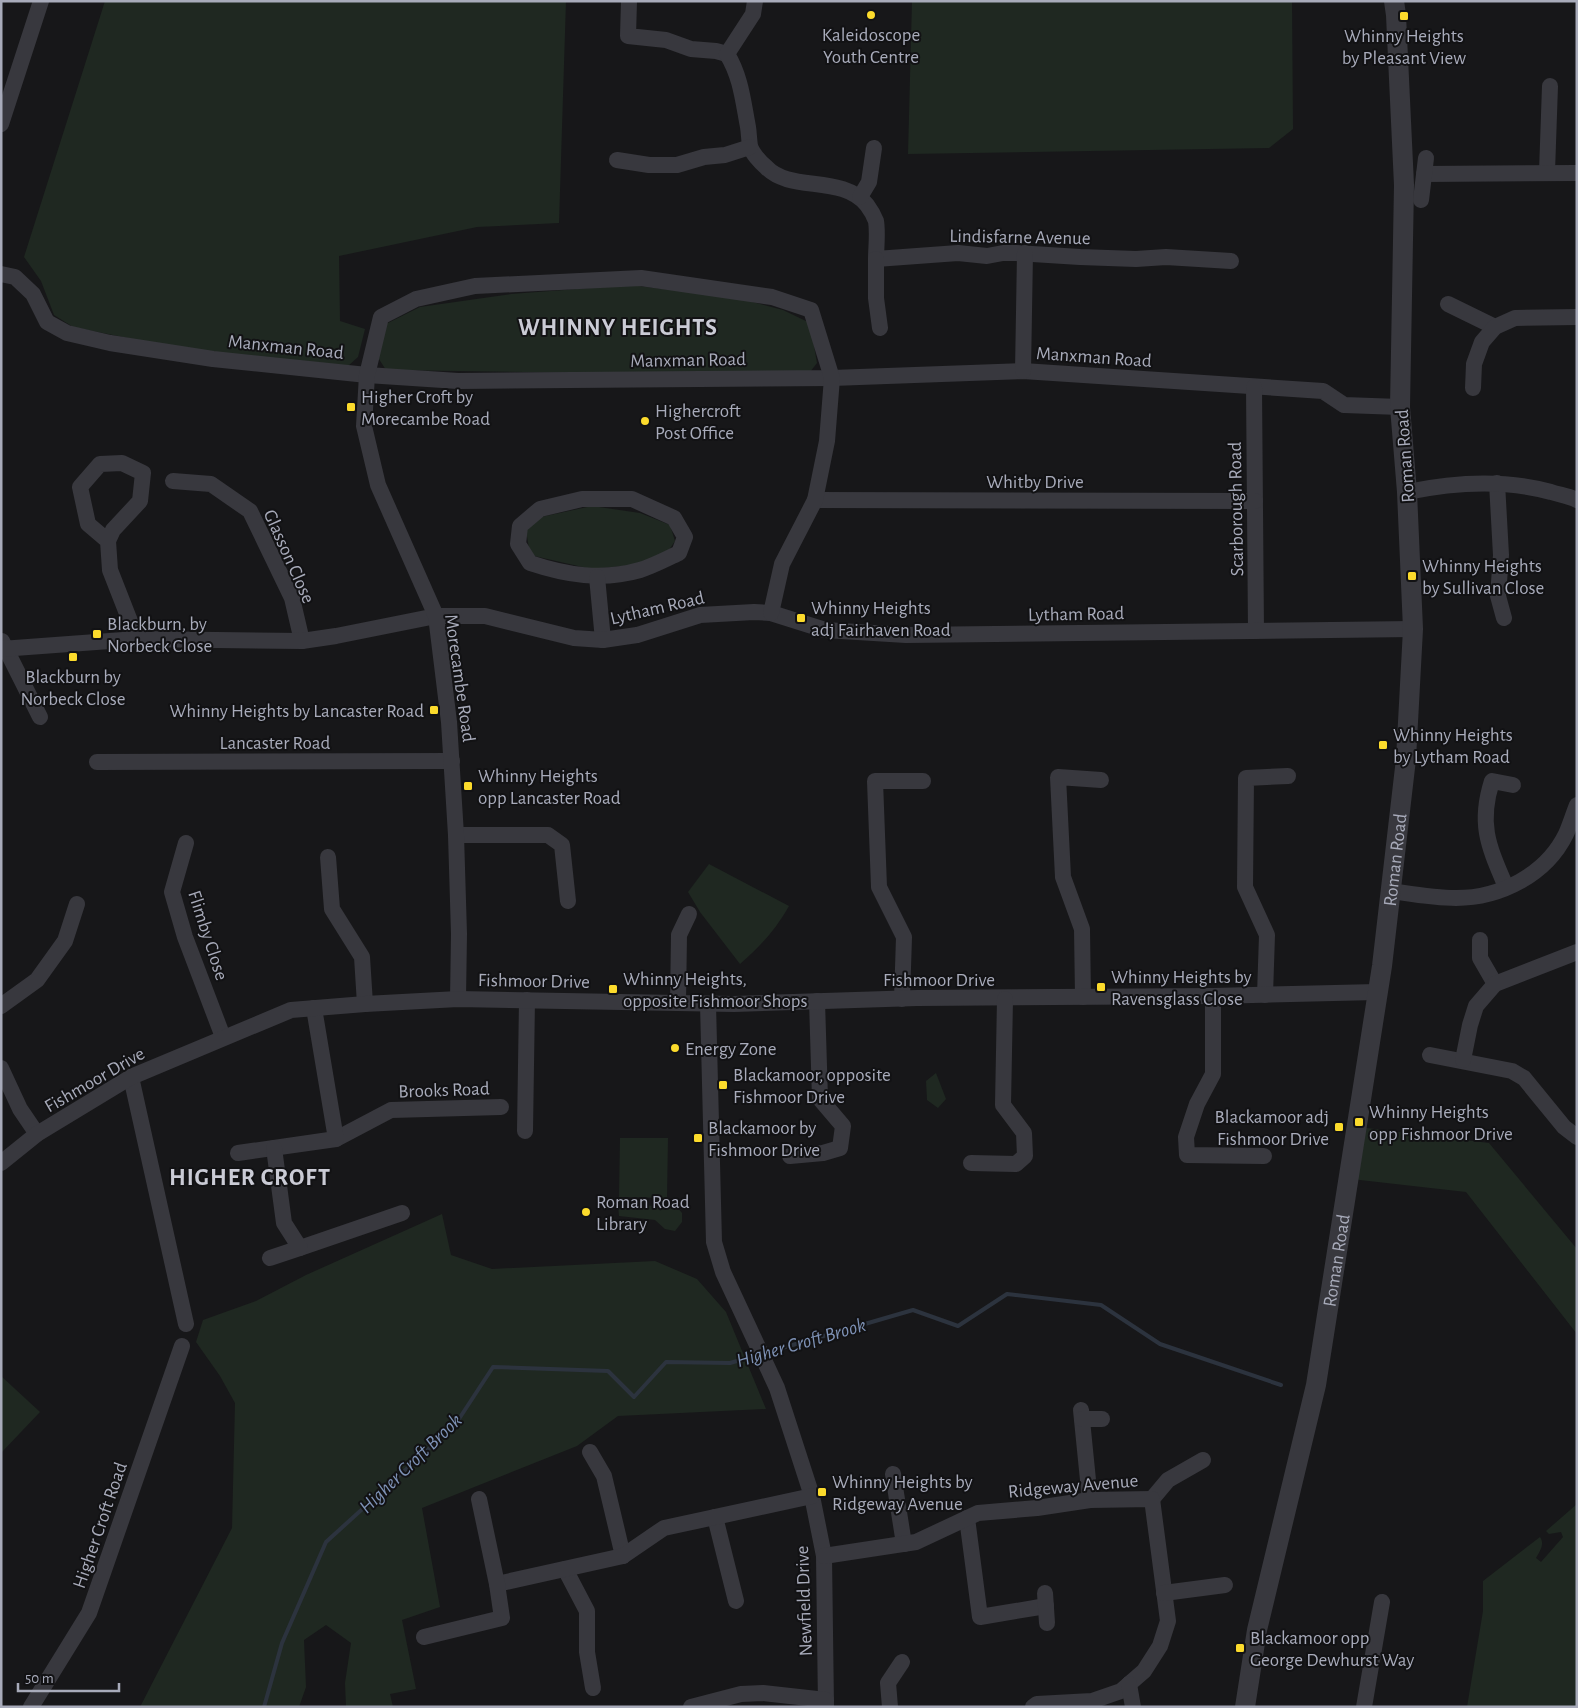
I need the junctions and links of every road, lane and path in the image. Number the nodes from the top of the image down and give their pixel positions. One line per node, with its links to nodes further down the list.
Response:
1 (41, 1): 7 (street)
2 (629, 1): 5 (street)
3 (755, 1): 5 (street)
4 (1394, 1): 28 (street, Roman Road)
5 (728, 54): 8 (street)
6 (1550, 86): 11 (street)
7 (1, 124)
8 (750, 147): 10 (street); 13 (street)
9 (874, 148): 13 (street)
10 (617, 160)
11 (1547, 172): 12 (street); 14 (street)
12 (1577, 173)
13 (860, 197): 16 (street)
14 (1421, 200)
15 (1025, 254): 16 (street, Lindisfarne Avenue); 17 (street, Lindisfarne Avenue); 23 (street)
16 (876, 260): 22 (street)
17 (1231, 261)
18 (1, 274): 24 (street, Manxman Road)
19 (1448, 304): 21 (street)
20 (1577, 317): 21 (street)
21 (1495, 327): 27 (street)
22 (880, 328)
23 (1024, 371): 25 (street, Manxman Road); 26 (street, Manxman Road)
24 (367, 375): 25 (street, Manxman Road); 25 (street, Morecambe Road); 38 (street, Morecambe Road)
25 (832, 378): 33 (street)
26 (1254, 387): 28 (street, Manxman Road); 34 (street, Scarborough Road)
27 (1473, 388)
28 (1400, 407): 31 (street, Roman Road)
29 (173, 481): 44 (street, Glasson Close)
30 (1497, 483): 31 (street); 32 (street); 39 (street)
31 (1407, 492): 40 (street, Roman Road)
32 (1575, 495)
33 (815, 500): 34 (street, Whitby Drive); 37 (street)
34 (1254, 501): 41 (street, Scarborough Road)
35 (108, 541): 35 (street); 42 (street)
36 (597, 577): 36 (street); 43 (street)
37 (772, 613): 41 (street, Lytham Road); 43 (street, Lytham Road)
38 (436, 616): 43 (street, Lytham Road); 44 (street, Lytham Road); 47 (street, Morecambe Road)
39 (1504, 618)
40 (1413, 629): 41 (street, Lytham Road); 59 (street, Roman Road)
41 (1256, 631)
42 (137, 639): 44 (street, Lytham Road); 45 (street, Lytham Road)
43 (603, 640)
44 (302, 641)
45 (3, 645): 46 (street)
46 (40, 718)
47 (452, 761): 48 (street, Lancaster Road); 54 (street, Morecambe Road)
48 (97, 762)
49 (1288, 776): 67 (street)
50 (1100, 780): 69 (street)
51 (923, 781): 71 (street)
52 (1513, 785): 58 (street)
53 (1577, 805): 55 (street)
54 (456, 835): 60 (street); 70 (street, Morecambe Road)
55 (1571, 838): 58 (street)
56 (186, 843): 80 (street, Flimby Close)
57 (328, 857): 76 (street)
58 (1506, 888): 59 (street)
59 (1391, 891): 66 (street, Roman Road)
60 (568, 901)
61 (76, 904): 78 (street)
62 (689, 914): 75 (street)
63 (1480, 940): 65 (street)
64 (1577, 952): 65 (street)
65 (1495, 984): 82 (street)
66 (1376, 992): 67 (street, Fishmoor Drive); 134 (street, Roman Road)
67 (1264, 995): 68 (street, Fishmoor Drive)
68 (1213, 996): 69 (street, Fishmoor Drive); 94 (street)
69 (1083, 997): 72 (street, Fishmoor Drive)
70 (458, 999): 73 (street, Fishmoor Drive); 76 (street, Fishmoor Drive)
71 (902, 999): 72 (street, Fishmoor Drive); 74 (street, Fishmoor Drive)
72 (1005, 999): 96 (street)
73 (527, 1000): 75 (street, Fishmoor Drive); 87 (street)
74 (817, 1001): 77 (street, Fishmoor Drive); 93 (street)
75 (678, 1003): 77 (street, Fishmoor Drive)
76 (365, 1004): 79 (street, Fishmoor Drive)
77 (708, 1004): 106 (street, Newfield Drive)
78 (1, 1006)
79 (314, 1008): 80 (street, Fishmoor Drive); 90 (street)
80 (223, 1037): 84 (street, Fishmoor Drive)
81 (1430, 1055): 82 (street)
82 (1464, 1060): 89 (street)
83 (1, 1068): 85 (street)
84 (130, 1077): 88 (street, Fishmoor Drive); 100 (street)
85 (6, 1088): 88 (street)
86 (501, 1107): 90 (street, Brooks Road)
87 (525, 1130)
88 (37, 1134): 95 (street, Fishmoor Drive)
89 (1577, 1137)
90 (336, 1139): 91 (street, Brooks Road)
91 (274, 1148): 92 (street, Brooks Road); 98 (street)
92 (238, 1153)
93 (790, 1156)
94 (1264, 1156)
95 (1, 1163)
96 (971, 1163)
97 (402, 1213): 98 (street)
98 (300, 1248): 99 (street)
99 (270, 1258)
100 (186, 1324)
101 (182, 1346): 129 (street, Higher Croft Road)
102 (1102, 1419): 109 (street)
103 (590, 1452): 113 (street)
104 (1203, 1460): 107 (street)
105 (892, 1474): 112 (street)
106 (812, 1496): 110 (street); 114 (street, Newfield Drive)
107 (1152, 1498): 109 (street, Ridgeway Avenue); 118 (street, Ridgeway Avenue)
108 (479, 1499): 116 (street)
109 (1090, 1500): 111 (street, Ridgeway Avenue)
110 (715, 1517): 113 (street); 119 (street)
111 (967, 1518): 112 (street, Ridgeway Avenue); 121 (street)
112 (904, 1544): 114 (street, Ridgeway Avenue)
113 (623, 1556): 115 (street)
114 (824, 1556): 127 (street, Newfield Drive)
115 (565, 1569): 116 (street); 125 (street)
116 (497, 1584): 122 (street)
117 (1225, 1585): 118 (street)
118 (1164, 1592): 124 (street, Ridgeway Avenue)
119 (736, 1601)
120 (1382, 1602): 135 (street)
121 (1047, 1623)
122 (424, 1637)
123 (902, 1662): 131 (street)
124 (1129, 1684): 128 (street, Ridgeway Avenue); 133 (street)
125 (593, 1688)
126 (740, 1701): 127 (street); 130 (street)
127 (826, 1704)
128 (1080, 1704): 132 (street, Ridgeway Avenue)
129 (31, 1707)
130 (691, 1707)
131 (890, 1707)
132 (1033, 1707)
133 (1133, 1707)
134 (1244, 1707)
135 (1364, 1707)

